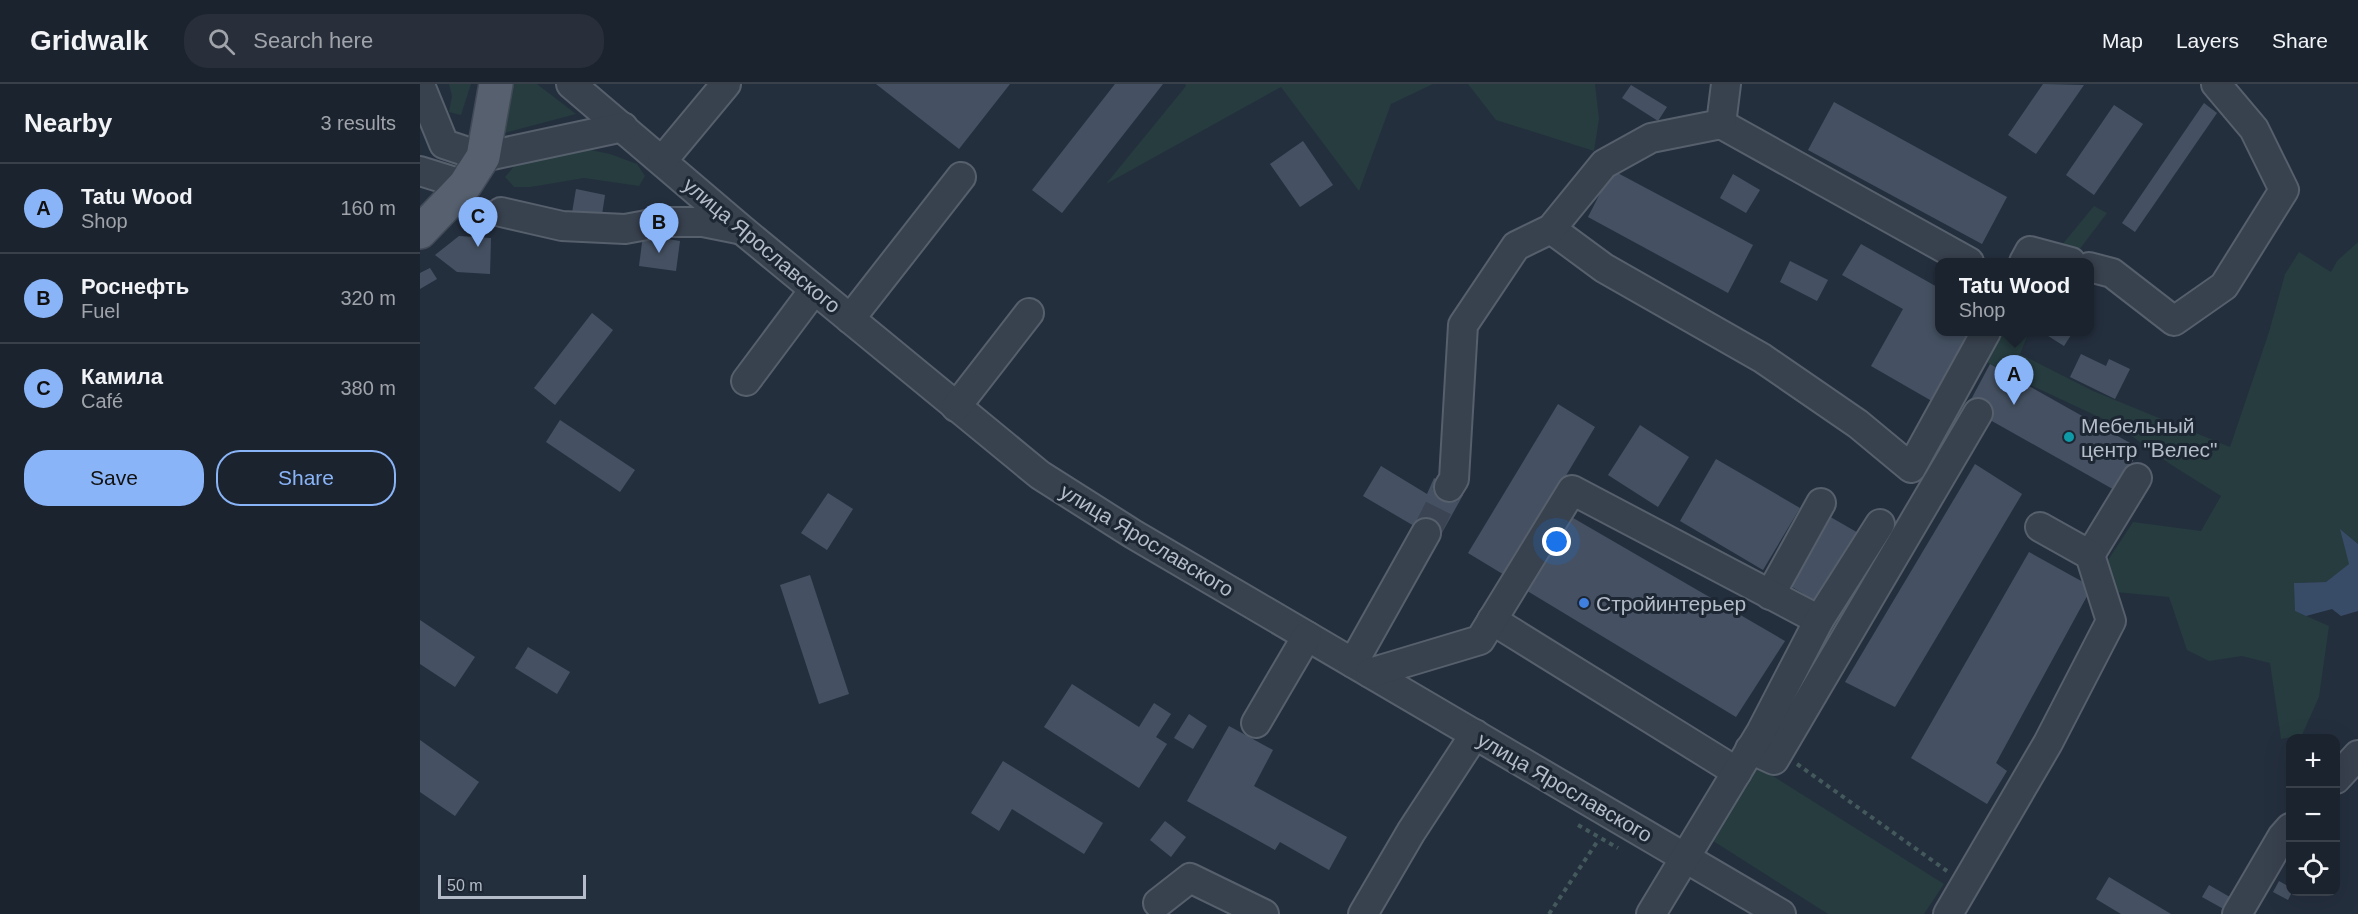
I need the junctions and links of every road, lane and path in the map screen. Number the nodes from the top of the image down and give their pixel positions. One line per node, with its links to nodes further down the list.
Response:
1 (496, 84): 9 (main road)
2 (571, 84): 8 (street, улица Ярославского)
3 (726, 84): 10 (street)
4 (1726, 84): 7 (street)
5 (2216, 84): 21 (street)
6 (420, 85): 9 (street)
7 (1721, 124): 15 (street); 18 (street)
8 (623, 127): 9 (street); 10 (street, улица Ярославского)
9 (483, 157): 13 (main road)
10 (662, 161): 16 (street, улица Ярославского)
11 (420, 171): 13 (street)
12 (961, 177): 24 (street)
13 (465, 185): 17 (main road)
14 (501, 212): 16 (street)
15 (1551, 229): 25 (street); 30 (street)
16 (741, 230): 22 (street, улица Ярославского)
17 (420, 232)
18 (1962, 258)
19 (2027, 258): 20 (street)
20 (2056, 258)
21 (2094, 268)
22 (814, 290): 24 (street, улица Ярославского); 26 (street)
23 (1029, 313): 27 (street)
24 (850, 319): 27 (street, улица Ярославского)
25 (1984, 336)
26 (746, 381)
27 (956, 407): 39 (street, улица Ярославского)
28 (1977, 413): 43 (street)
29 (2137, 478): 35 (street)
30 (1449, 487)
31 (1821, 503): 36 (street)
32 (1880, 524): 38 (street)
33 (2040, 527): 35 (street)
34 (1426, 533): 40 (street)
35 (2090, 555): 50 (street)
36 (1770, 594): 37 (street); 38 (street)
37 (1492, 620): 40 (street); 45 (street)
38 (1819, 620): 45 (street)
39 (1307, 636): 40 (street, улица Ярославского); 41 (street)
40 (1362, 668): 42 (street, улица Ярославского)
41 (1256, 723)
42 (1475, 734): 49 (street, улица Ярославского); 53 (street)
43 (1779, 752): 45 (street); 50 (path)
44 (2358, 755): 46 (street)
45 (1744, 761): 49 (street)
46 (2340, 775)
47 (2286, 832): 58 (street)
48 (1599, 839): 54 (path)
49 (1685, 858): 55 (street); 56 (street, улица Ярославского)
50 (1965, 884): 57 (street)
51 (1158, 903): 52 (street)
52 (1263, 914)
53 (1363, 914)
54 (1549, 914)
55 (1651, 914)
56 (1781, 914)
57 (1948, 914)
58 (2237, 914)

